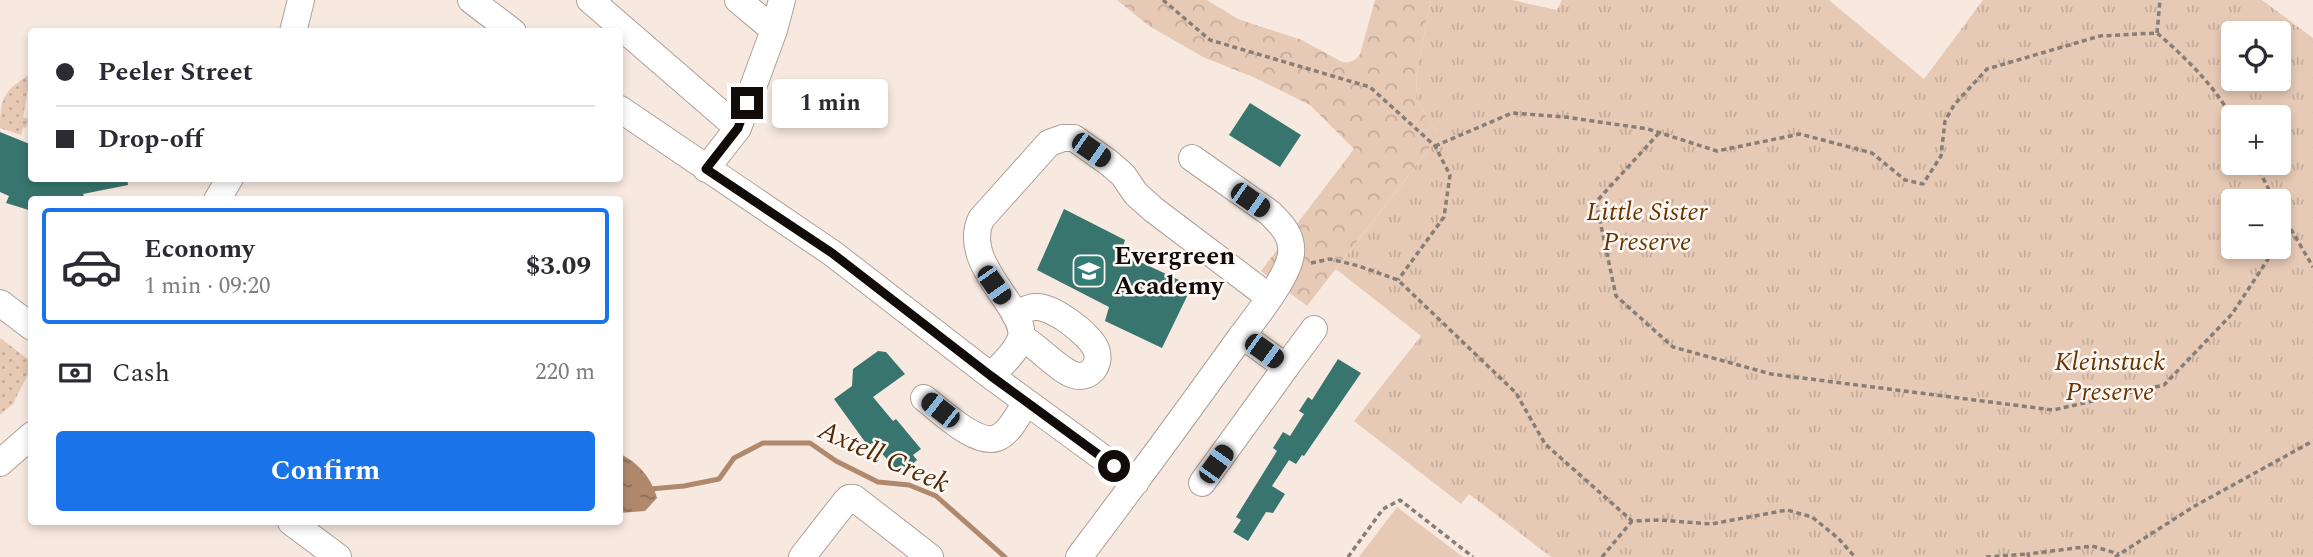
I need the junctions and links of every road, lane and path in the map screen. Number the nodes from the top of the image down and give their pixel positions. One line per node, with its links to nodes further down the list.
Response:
1 (301, 0): 8 (street)
2 (471, 0): 9 (street)
3 (590, 0): 10 (street)
4 (738, 0): 12 (street)
5 (782, 0): 12 (street)
6 (1163, 0): 18 (path)
7 (2160, 0): 13 (path)
8 (294, 28)
9 (508, 28)
10 (622, 28)
11 (623, 29): 16 (street)
12 (774, 30): 16 (street)
13 (2157, 33): 14 (path); 17 (path)
14 (2224, 105)
15 (623, 111): 20 (street)
16 (738, 128): 20 (street)
17 (1659, 133): 18 (path); 22 (path)
18 (1435, 146): 25 (path)
19 (1192, 158): 24 (street)
20 (706, 169): 32 (street)
21 (2291, 230): 23 (path)
22 (2268, 259)
23 (2313, 267)
24 (1285, 269): 25 (path); 26 (street)
25 (1398, 280): 40 (path)
26 (1269, 297): 30 (street); 32 (street)
27 (0, 303): 28 (street)
28 (28, 324)
29 (1314, 329): 31 (street)
30 (1242, 335): 31 (street); 38 (street)
31 (1286, 367): 39 (street)
32 (991, 376): 34 (street)
33 (924, 398): 34 (street)
34 (1026, 402): 38 (street)
35 (28, 438): 37 (street)
36 (2313, 441): 43 (path)
37 (0, 463)
38 (1136, 482): 47 (street)
39 (1202, 483)
40 (1632, 521): 50 (path); 51 (path)
41 (295, 525): 44 (street)
42 (2029, 556): 43 (path); 52 (path)
43 (2117, 556)
44 (338, 557)
45 (802, 557): 46 (street)
46 (930, 557)
47 (1079, 557)
48 (1348, 557): 49 (path)
49 (1473, 557)
50 (1602, 557)
51 (1855, 557)
52 (1986, 557)

